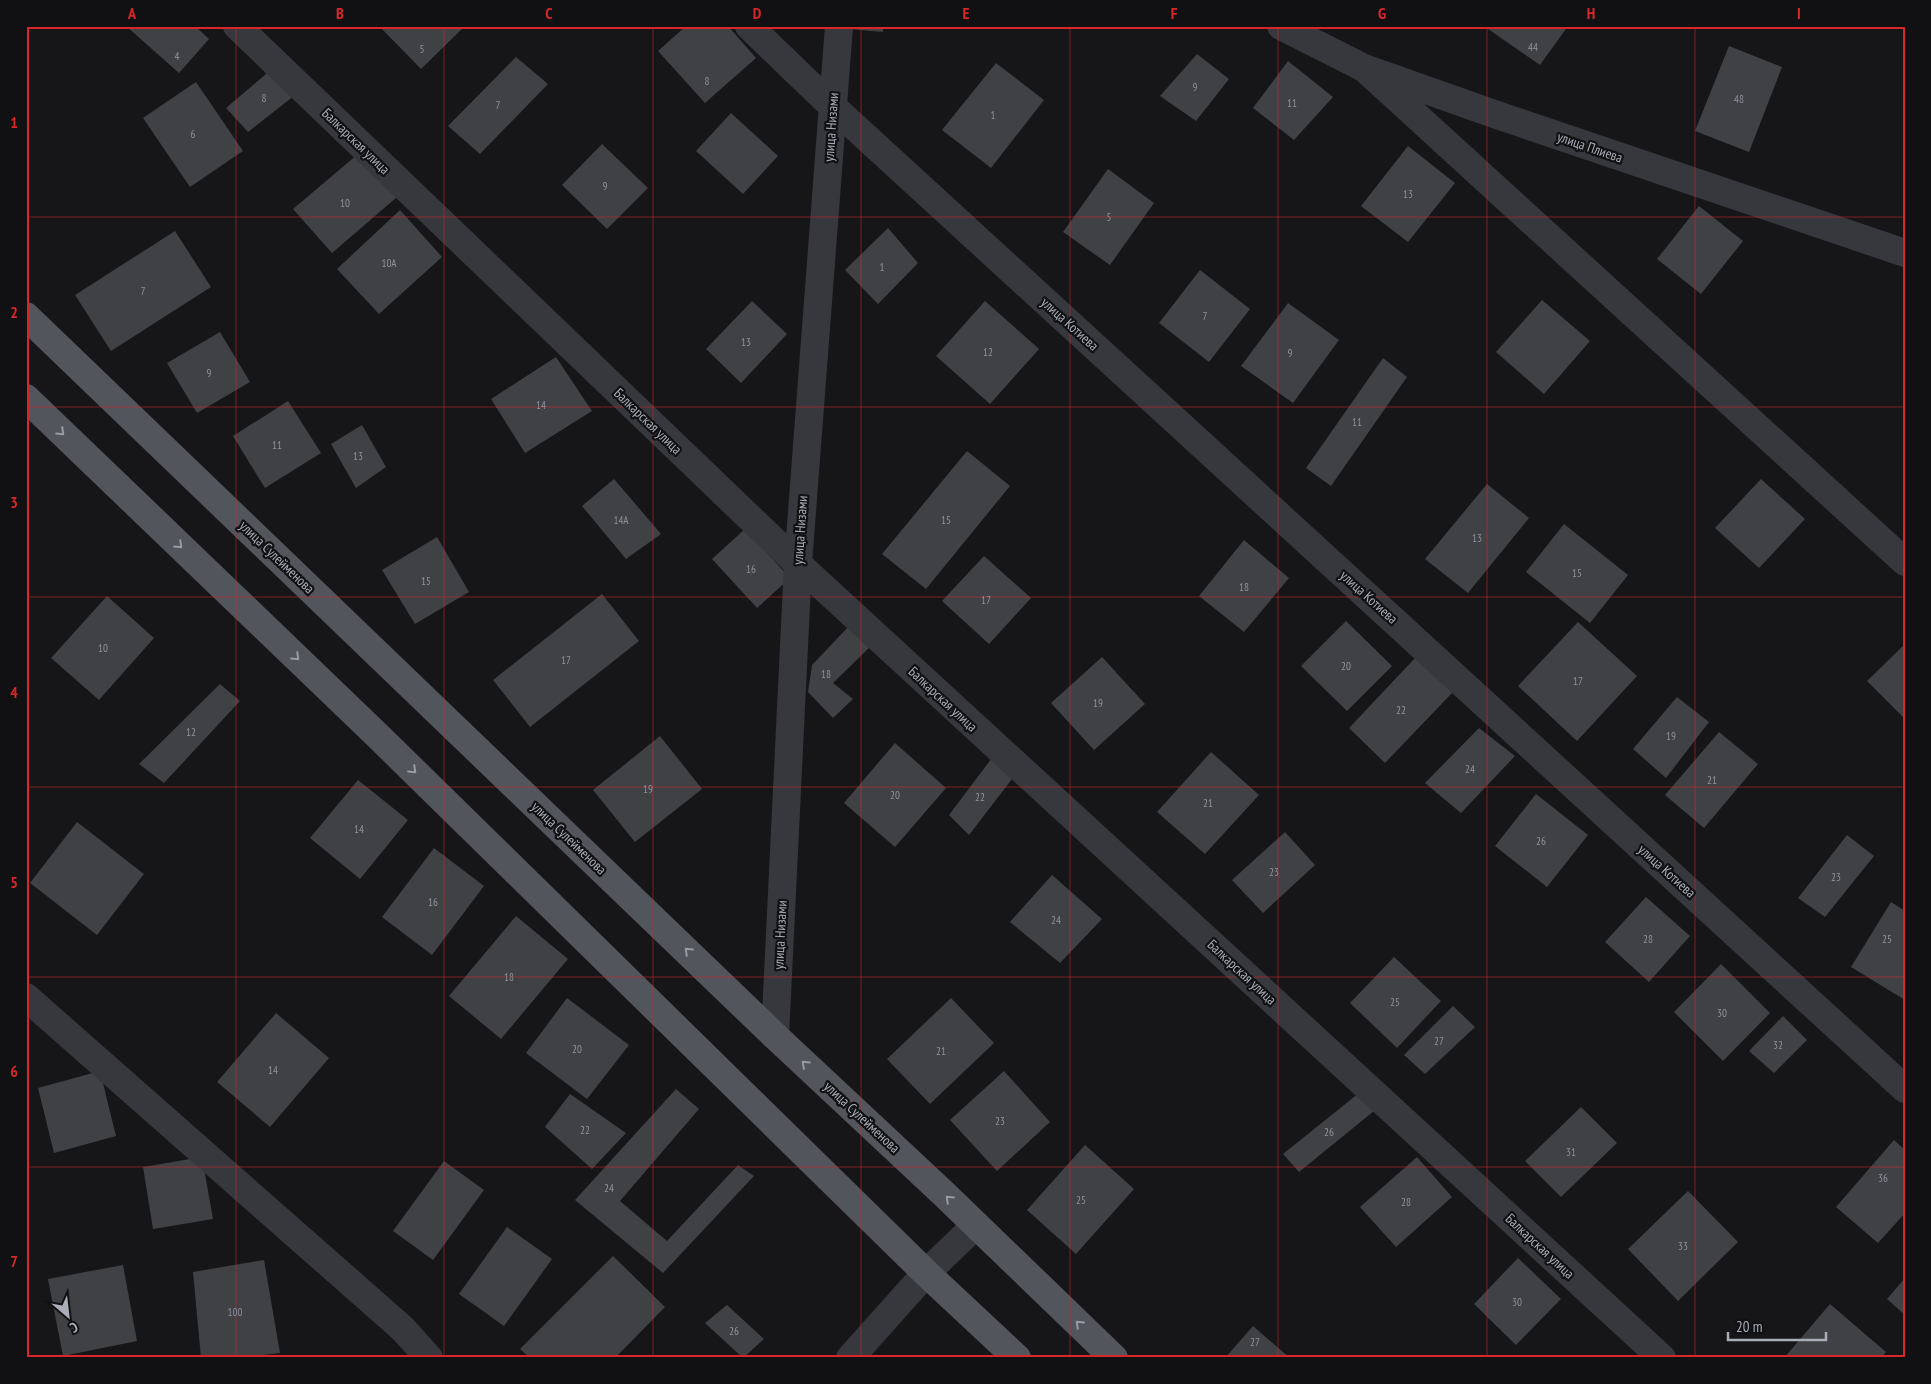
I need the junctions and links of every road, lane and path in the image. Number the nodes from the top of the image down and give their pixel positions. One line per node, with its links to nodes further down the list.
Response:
1 (237, 26): 11 (street, Балкарская улица)
2 (749, 26): 6 (street, улица Котиева)
3 (839, 26): 6 (street, улица Низами)
4 (1281, 26): 5 (street, улица Плиева)
5 (1364, 68): 7 (street, улица Плиева); 10 (street)
6 (832, 106): 11 (street, улица Низами); 14 (street, улица Котиева)
7 (1905, 253)
8 (26, 316): 13 (main road, улица Сулейменова, one-way to 8)
9 (26, 398): 16 (main road, one-way to 16)
10 (1905, 562)
11 (798, 564): 13 (street, улица Низами); 21 (street, Балкарская улица)
12 (26, 997): 17 (street)
13 (775, 1036): 15 (main road, улица Сулейменова, one-way to 13)
14 (1905, 1088)
15 (976, 1225): 16 (street); 20 (main road, улица Сулейменова, one-way to 15)
16 (926, 1273): 18 (street); 19 (main road)
17 (429, 1358)
18 (850, 1358)
19 (1017, 1358)
20 (1114, 1358)
21 (1662, 1358)

